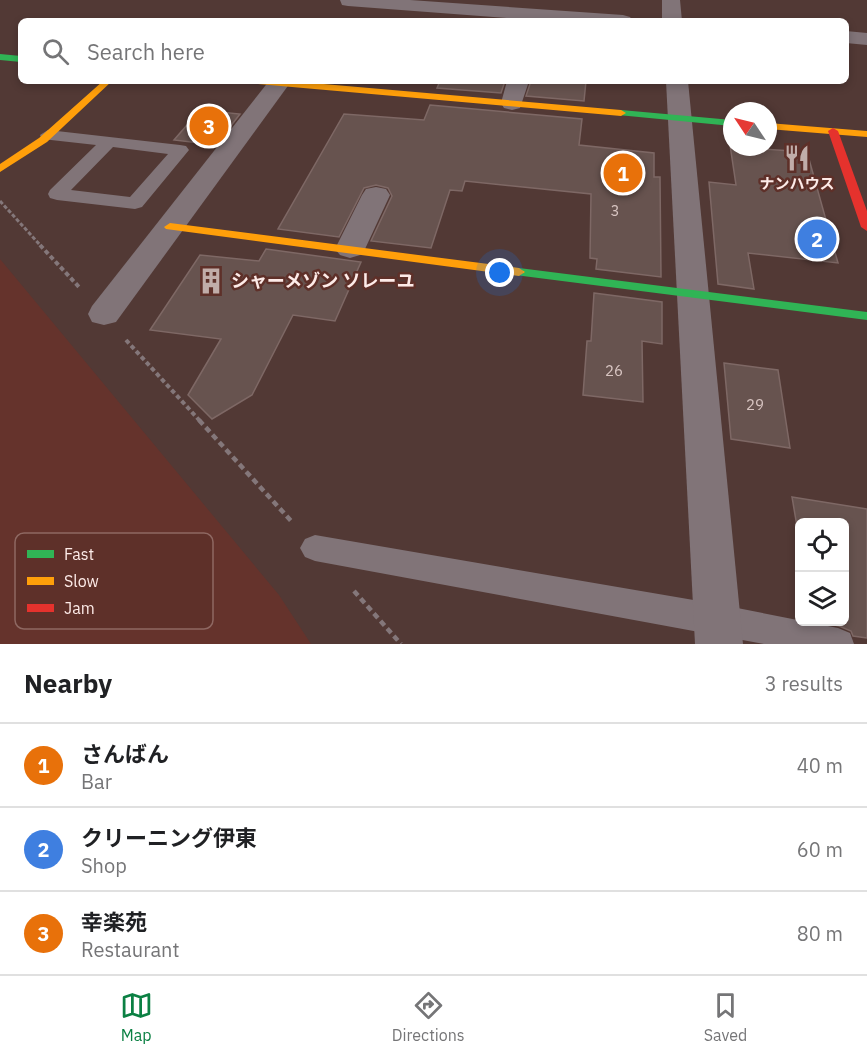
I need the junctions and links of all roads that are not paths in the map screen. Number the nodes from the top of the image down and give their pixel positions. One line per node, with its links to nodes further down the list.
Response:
1 (670, 0): 4 (street)
2 (348, 1): 3 (street)
3 (535, 18)
4 (672, 18)
5 (849, 38): 6 (street)
6 (867, 39)
7 (0, 57): 8 (street)
8 (18, 59)
9 (105, 84): 20 (street)
10 (267, 84): 24 (street)
11 (291, 84): 14 (street)
12 (517, 84): 14 (street)
13 (677, 84): 15 (street)
14 (512, 103): 15 (street)
15 (680, 118): 16 (street); 27 (street)
16 (723, 122)
17 (777, 127): 18 (street)
18 (833, 131): 19 (street); 25 (street)
19 (867, 134)
20 (48, 135): 21 (lane); 22 (street)
21 (109, 142): 21 (lane)
22 (0, 169)
23 (376, 195): 26 (street)
24 (170, 227): 26 (street); 28 (street)
25 (867, 227)
26 (350, 249): 27 (street)
27 (693, 292): 29 (street); 31 (street)
28 (104, 315)
29 (867, 316)
30 (315, 549): 31 (lane)
31 (718, 632): 32 (lane)
32 (838, 644)

